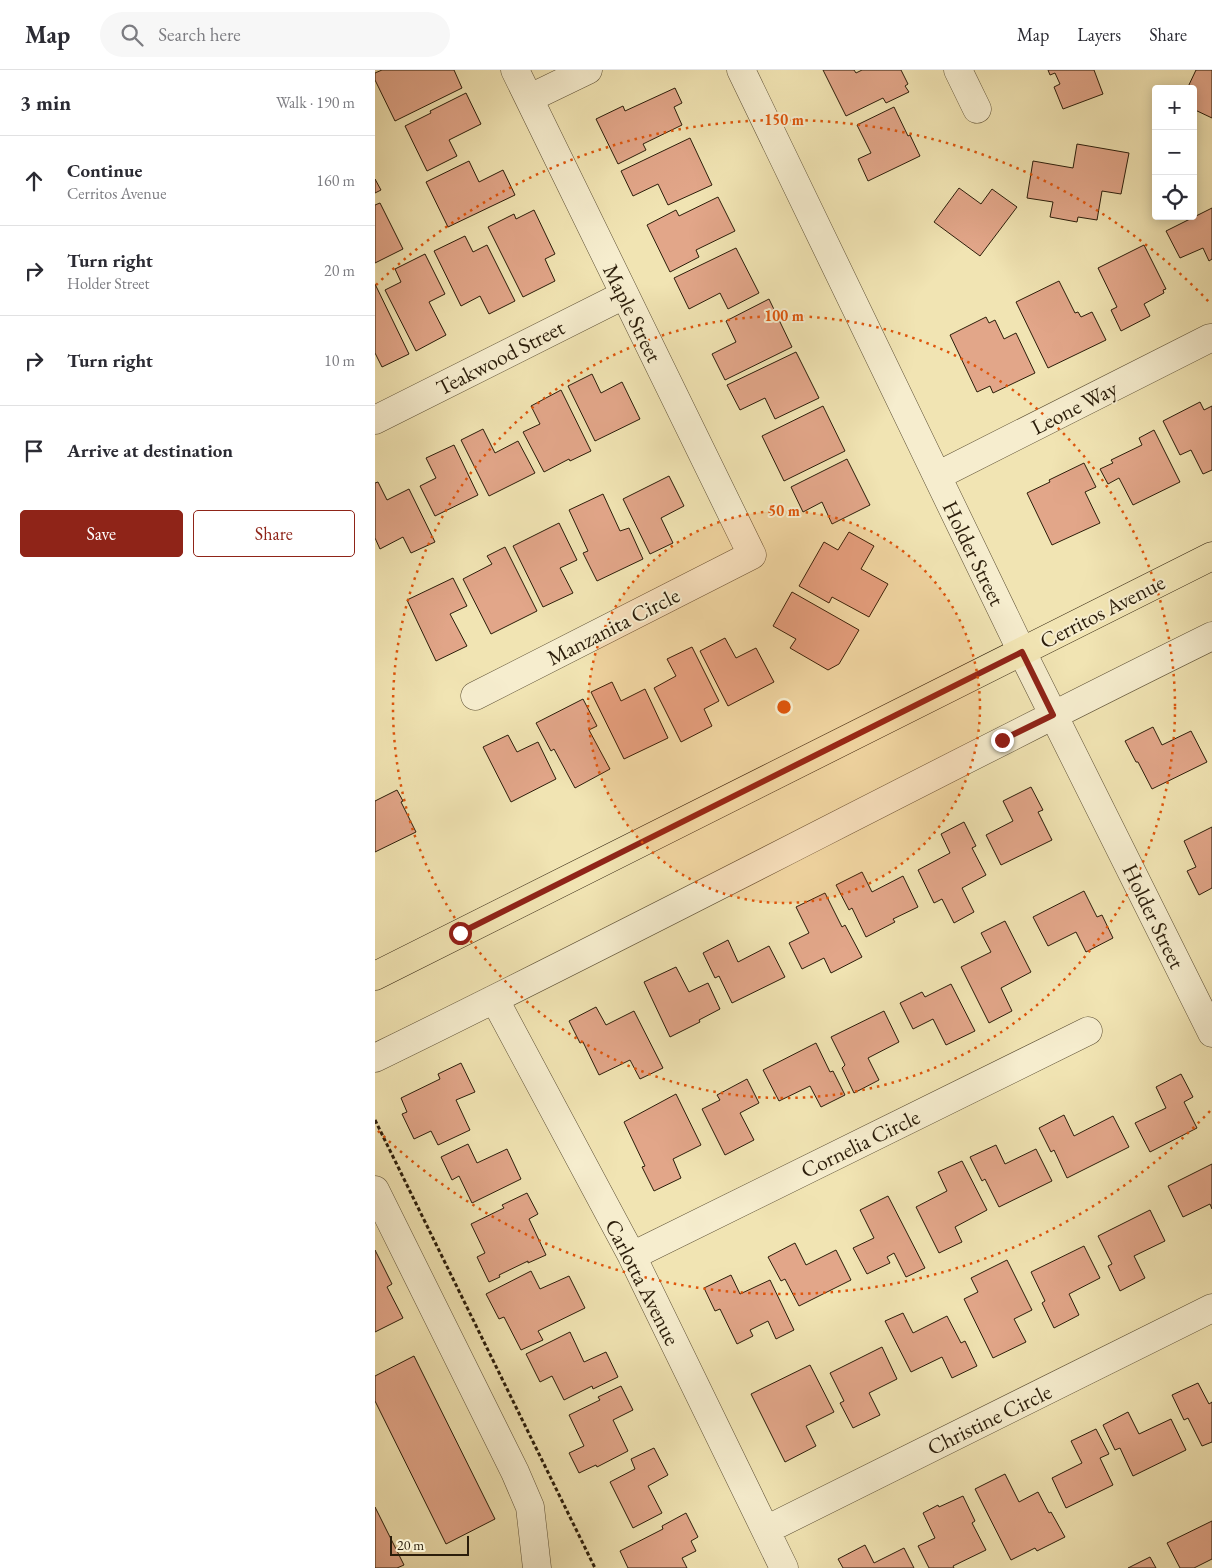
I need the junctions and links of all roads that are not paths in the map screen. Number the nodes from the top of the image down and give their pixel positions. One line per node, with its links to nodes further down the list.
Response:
1 (515, 70): 5 (street, Maple Street)
2 (588, 70): 5 (street)
3 (741, 70): 10 (street, Holder Street)
4 (958, 70): 6 (street)
5 (530, 98): 7 (street, Maple Street)
6 (977, 109)
7 (624, 295): 9 (street, Teakwood Street); 11 (street, Maple Street)
8 (1210, 338): 10 (street, Leone Way)
9 (375, 420)
10 (937, 476): 14 (street, Holder Street)
11 (752, 555): 15 (street, Manzanita Circle)
12 (1212, 556): 14 (main road, Cerritos Avenue)
13 (1212, 636): 16 (street)
14 (1022, 652): 16 (street, Holder Street); 17 (main road, Cerritos Avenue)
15 (475, 696)
16 (1053, 715): 18 (street); 20 (street, Holder Street)
17 (375, 976)
18 (495, 1000): 21 (street); 23 (street, Carlotta Avenue)
19 (1088, 1031): 23 (street, Cornelia Circle)
20 (1212, 1033)
21 (375, 1058)
22 (375, 1190): 26 (street)
23 (632, 1256): 25 (street, Carlotta Avenue)
24 (1212, 1308): 25 (street, Christine Circle)
25 (766, 1530): 27 (street, Carlotta Avenue)
26 (537, 1568)
27 (784, 1568)

